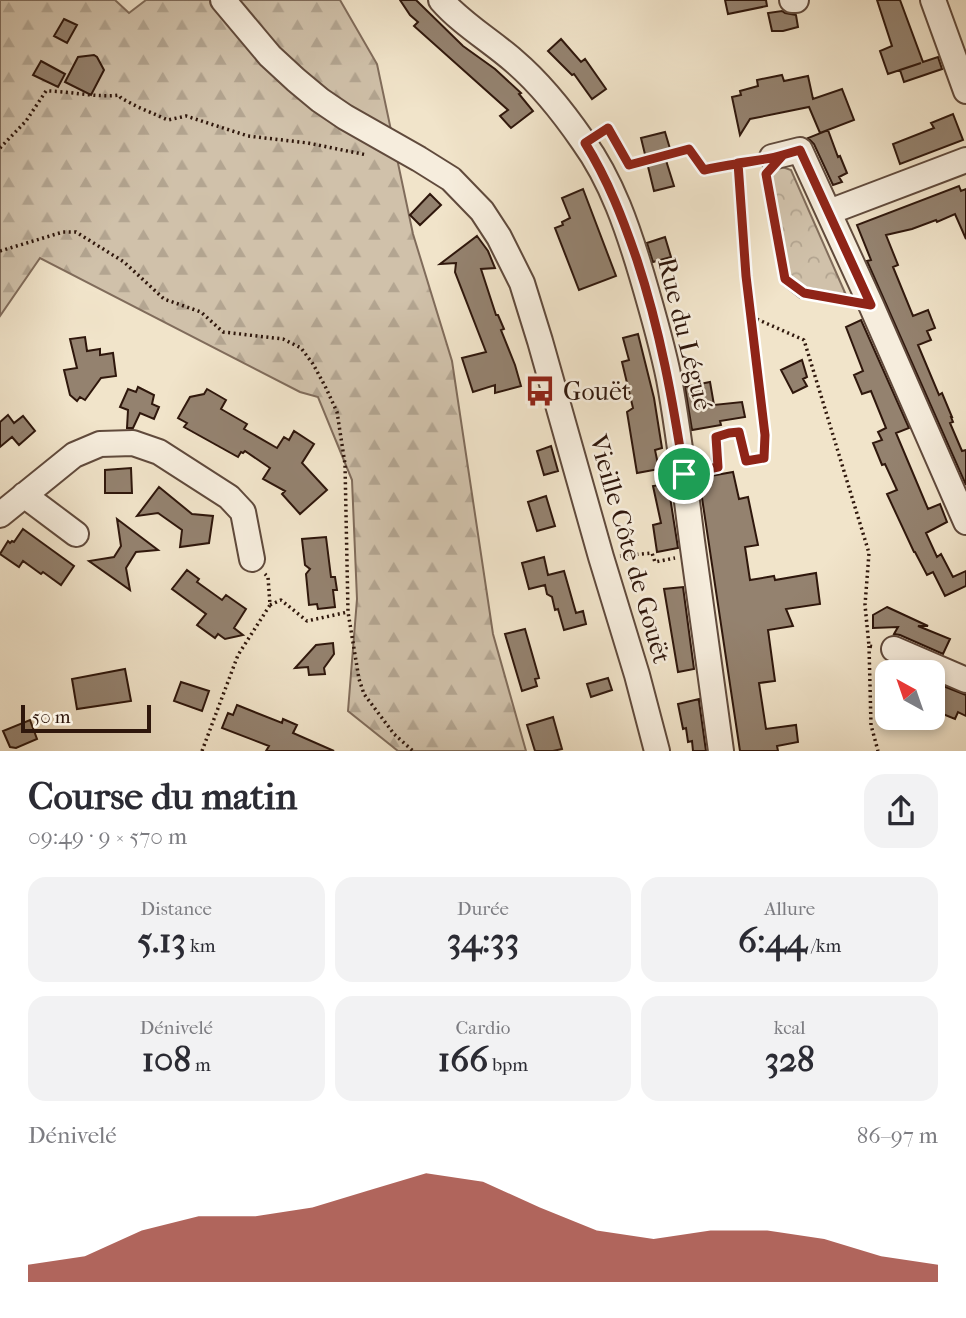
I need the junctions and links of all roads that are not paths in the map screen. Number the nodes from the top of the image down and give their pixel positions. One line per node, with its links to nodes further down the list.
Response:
1 (223, 0): 15 (street, Vieille Côte de Gouët)
2 (441, 0): 16 (street, Rue du Légué)
3 (933, 0): 4 (street)
4 (966, 91)
5 (778, 156): 7 (street)
6 (966, 160): 7 (street)
7 (829, 212): 10 (street)
8 (24, 495): 9 (street); 11 (street); 12 (street)
9 (0, 515)
10 (966, 522)
11 (76, 534)
12 (252, 559)
13 (882, 648): 14 (street)
14 (966, 680)
15 (657, 751)
16 (721, 751)

